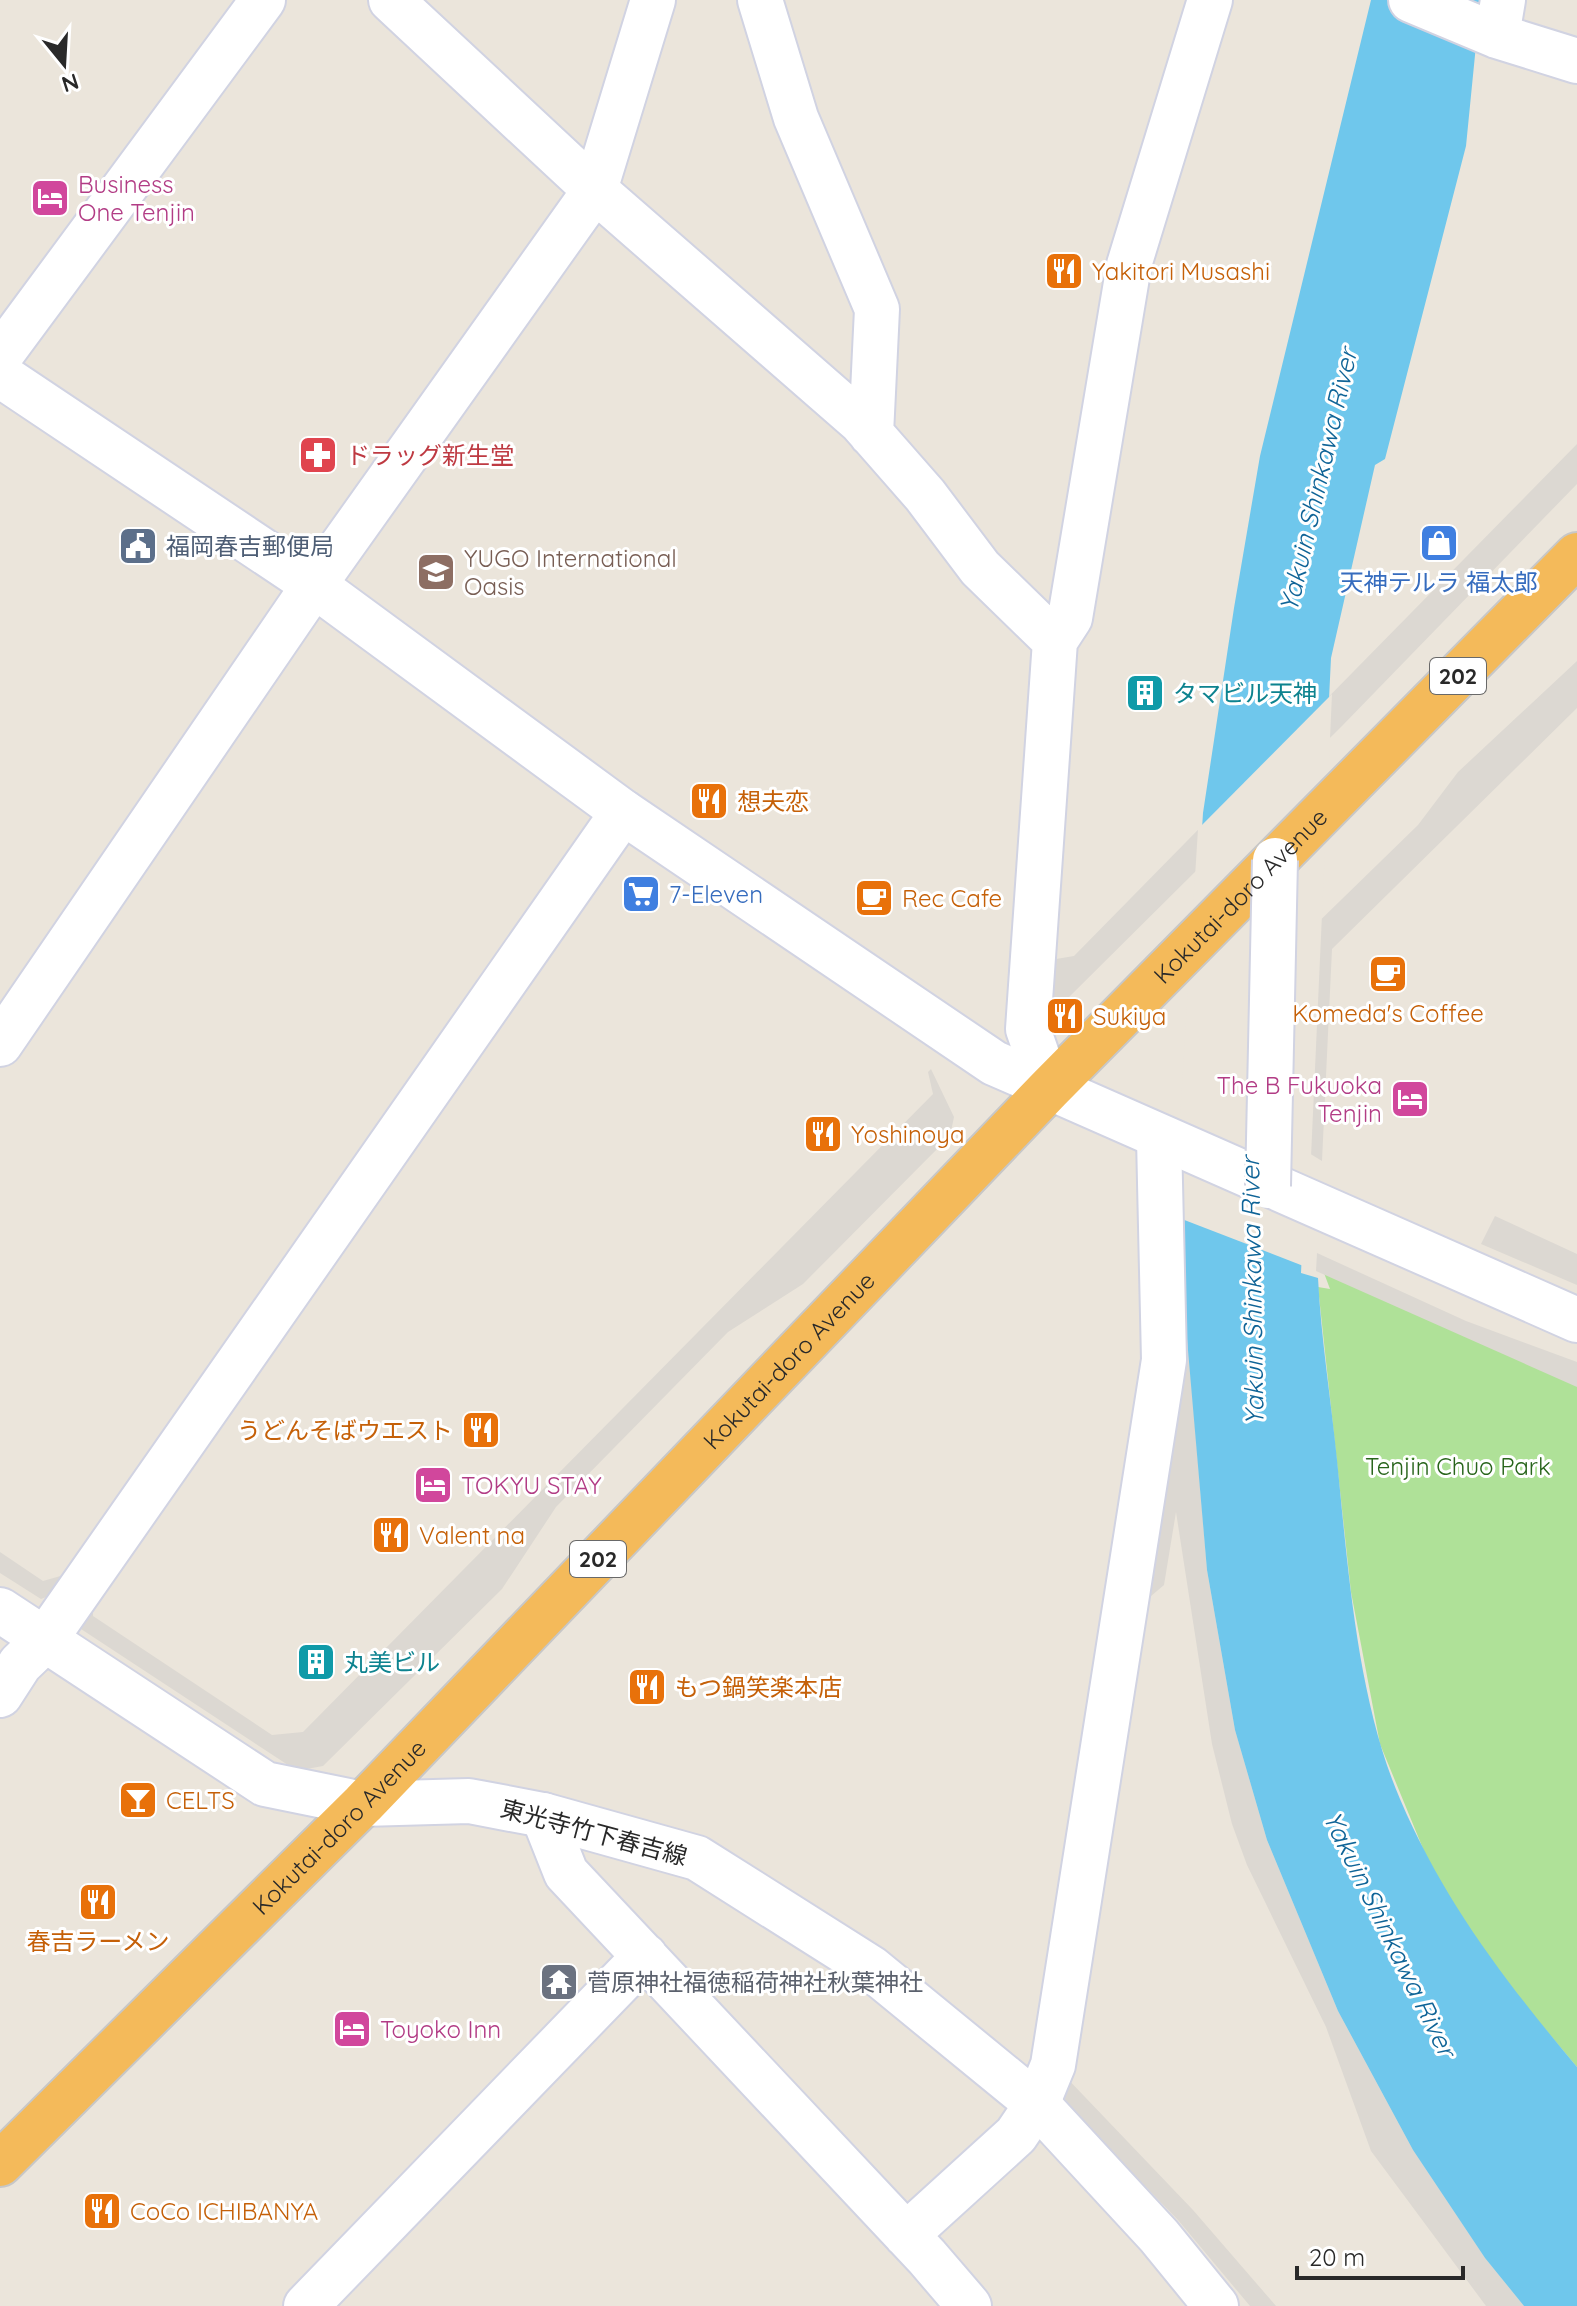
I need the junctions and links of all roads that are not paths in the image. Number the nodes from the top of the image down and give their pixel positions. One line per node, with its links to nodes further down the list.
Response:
1 (263, 0): 10 (street)
2 (391, 0): 9 (street)
3 (653, 0): 9 (street)
4 (760, 0): 12 (street)
5 (1210, 0): 15 (street)
6 (1411, 0): 7 (street)
7 (1493, 22): 8 (street)
8 (1577, 61)
9 (595, 190): 12 (street); 14 (street)
10 (0, 356)
11 (0, 375): 14 (street)
12 (871, 434): 15 (street)
13 (1577, 555): 17 (highway, Kokutai-doro Avenue / 202)
14 (314, 585): 16 (street); 18 (street)
15 (1055, 641): 19 (street)
16 (623, 812): 19 (street); 24 (street)
17 (1275, 860): 19 (highway, Kokutai-doro Avenue / 202); 21 (street, bridge)
18 (0, 1044)
19 (1049, 1089): 20 (street); 26 (highway, Kokutai-doro Avenue / 202)
20 (1168, 1142): 21 (street); 29 (street)
21 (1268, 1186): 22 (street)
22 (1577, 1320)
23 (0, 1610): 24 (street, 東光寺竹下春吉線)
24 (44, 1641): 25 (street); 26 (street, 東光寺竹下春吉線)
25 (0, 1695)
26 (363, 1804): 27 (street, 東光寺竹下春吉線); 30 (highway, Kokutai-doro Avenue / 202)
27 (543, 1815): 28 (street); 29 (street, 東光寺竹下春吉線)
28 (645, 1956): 31 (street); 32 (street)
29 (1037, 2104): 31 (street); 34 (street, 東光寺竹下春吉線)
30 (4, 2152)
31 (906, 2235): 33 (street)
32 (306, 2306)
33 (969, 2306)
34 (1216, 2306)

